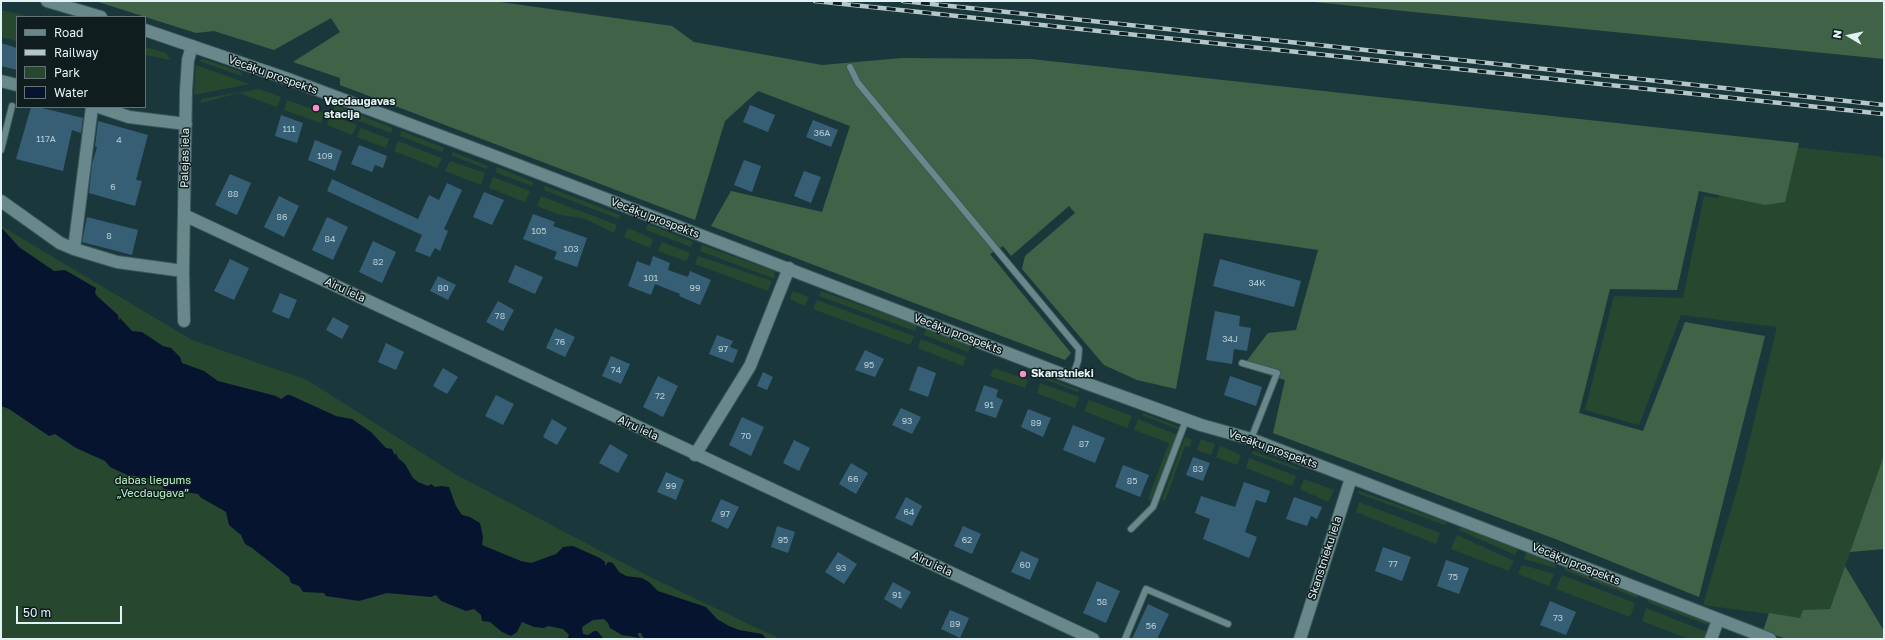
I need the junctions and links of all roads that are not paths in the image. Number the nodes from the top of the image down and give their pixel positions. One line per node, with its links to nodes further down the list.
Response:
1 (47, 1): 2 (street)
2 (98, 16)
3 (146, 30): 4 (street, Vecāķu prospekts)
4 (192, 46): 11 (street, Palejas iela); 16 (street, Vecāķu prospekts)
5 (850, 67): 20 (lane)
6 (1, 81): 7 (street)
7 (16, 85)
8 (12, 106): 12 (lane)
9 (92, 108): 15 (street)
10 (102, 108): 11 (street)
11 (186, 124): 14 (street, Palejas iela)
12 (1, 150)
13 (1, 201): 15 (street)
14 (184, 215): 17 (street, Palejas iela); 23 (street, Airu iela)
15 (74, 249): 17 (street)
16 (789, 268): 20 (street, Vecāķu prospekts); 23 (street)
17 (183, 271): 18 (street, Palejas iela)
18 (184, 321)
19 (1242, 363): 22 (lane)
20 (1072, 378): 21 (street, Vecāķu prospekts)
21 (1186, 420): 22 (street, Vecāķu prospekts); 25 (lane)
22 (1251, 439): 24 (street, Vecāķu prospekts)
23 (695, 454): 28 (street, Airu iela)
24 (1351, 478): 26 (street, Vecāķu prospekts); 30 (street, Skanstnieku iela)
25 (1131, 529)
26 (1718, 620): 31 (street); 32 (street, Vecāķu prospekts)
27 (1228, 624): 29 (lane)
28 (1093, 639)
29 (1125, 639)
30 (1300, 639)
31 (1711, 639)
32 (1770, 639)

